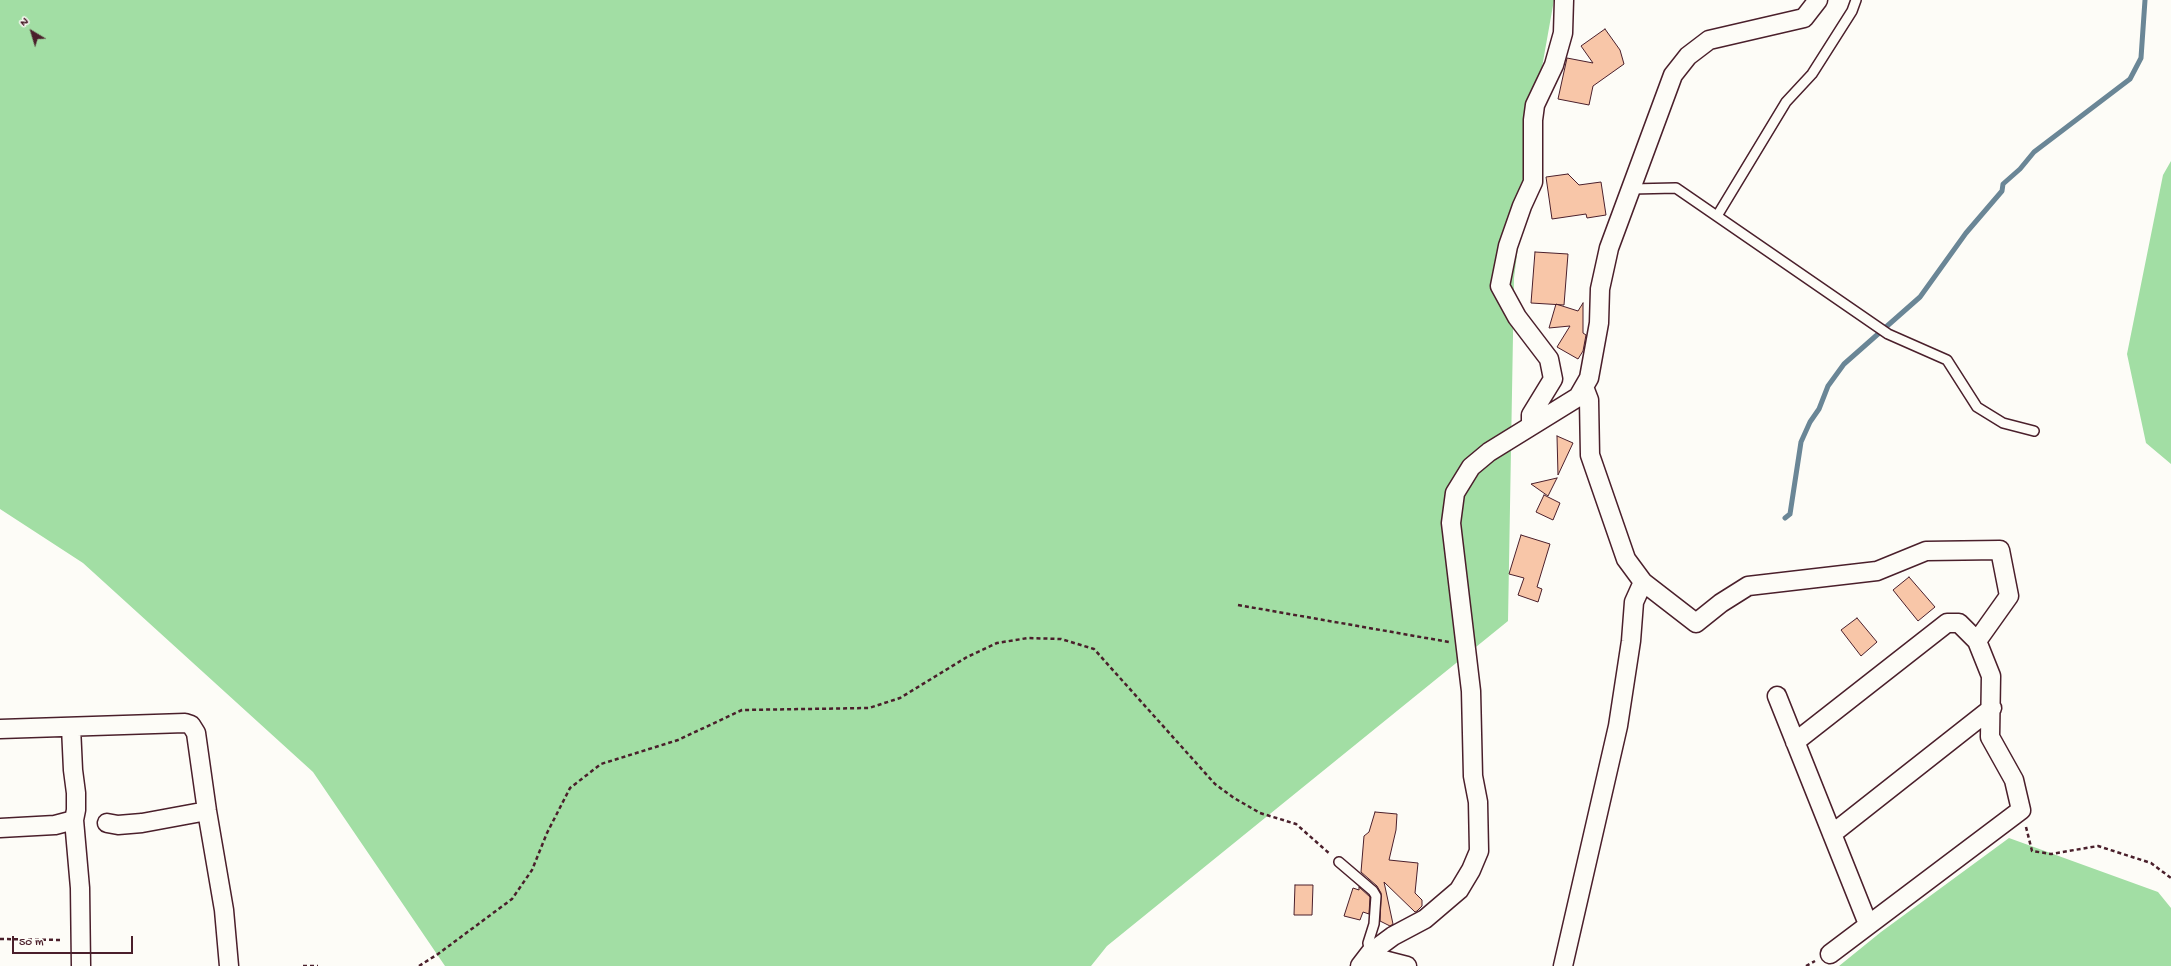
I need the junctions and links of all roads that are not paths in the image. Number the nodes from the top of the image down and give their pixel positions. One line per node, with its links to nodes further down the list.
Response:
1 (1564, 0): 7 (street)
2 (1818, 0): 4 (street)
3 (1856, 0): 5 (lane)
4 (1631, 189): 5 (lane); 6 (street)
5 (1717, 216): 8 (lane)
6 (1584, 387): 7 (street); 9 (street)
7 (1531, 426): 24 (street)
8 (2034, 431)
9 (1643, 582): 10 (street); 28 (street)
10 (1977, 641): 12 (street); 15 (street)
11 (1777, 696): 15 (street)
12 (1992, 708): 20 (street); 22 (street)
13 (71, 728): 14 (street); 16 (street); 17 (street)
14 (0, 729)
15 (1795, 742): 20 (street)
16 (207, 811): 18 (street); 26 (street)
17 (74, 820): 19 (street); 25 (street)
18 (107, 823)
19 (0, 828)
20 (1832, 834): 22 (street)
21 (1339, 862): 24 (lane)
22 (1868, 924): 23 (street)
23 (1830, 954)
24 (1366, 959): 27 (street)
25 (81, 966)
26 (228, 966)
27 (1407, 966)
28 (1564, 966)

